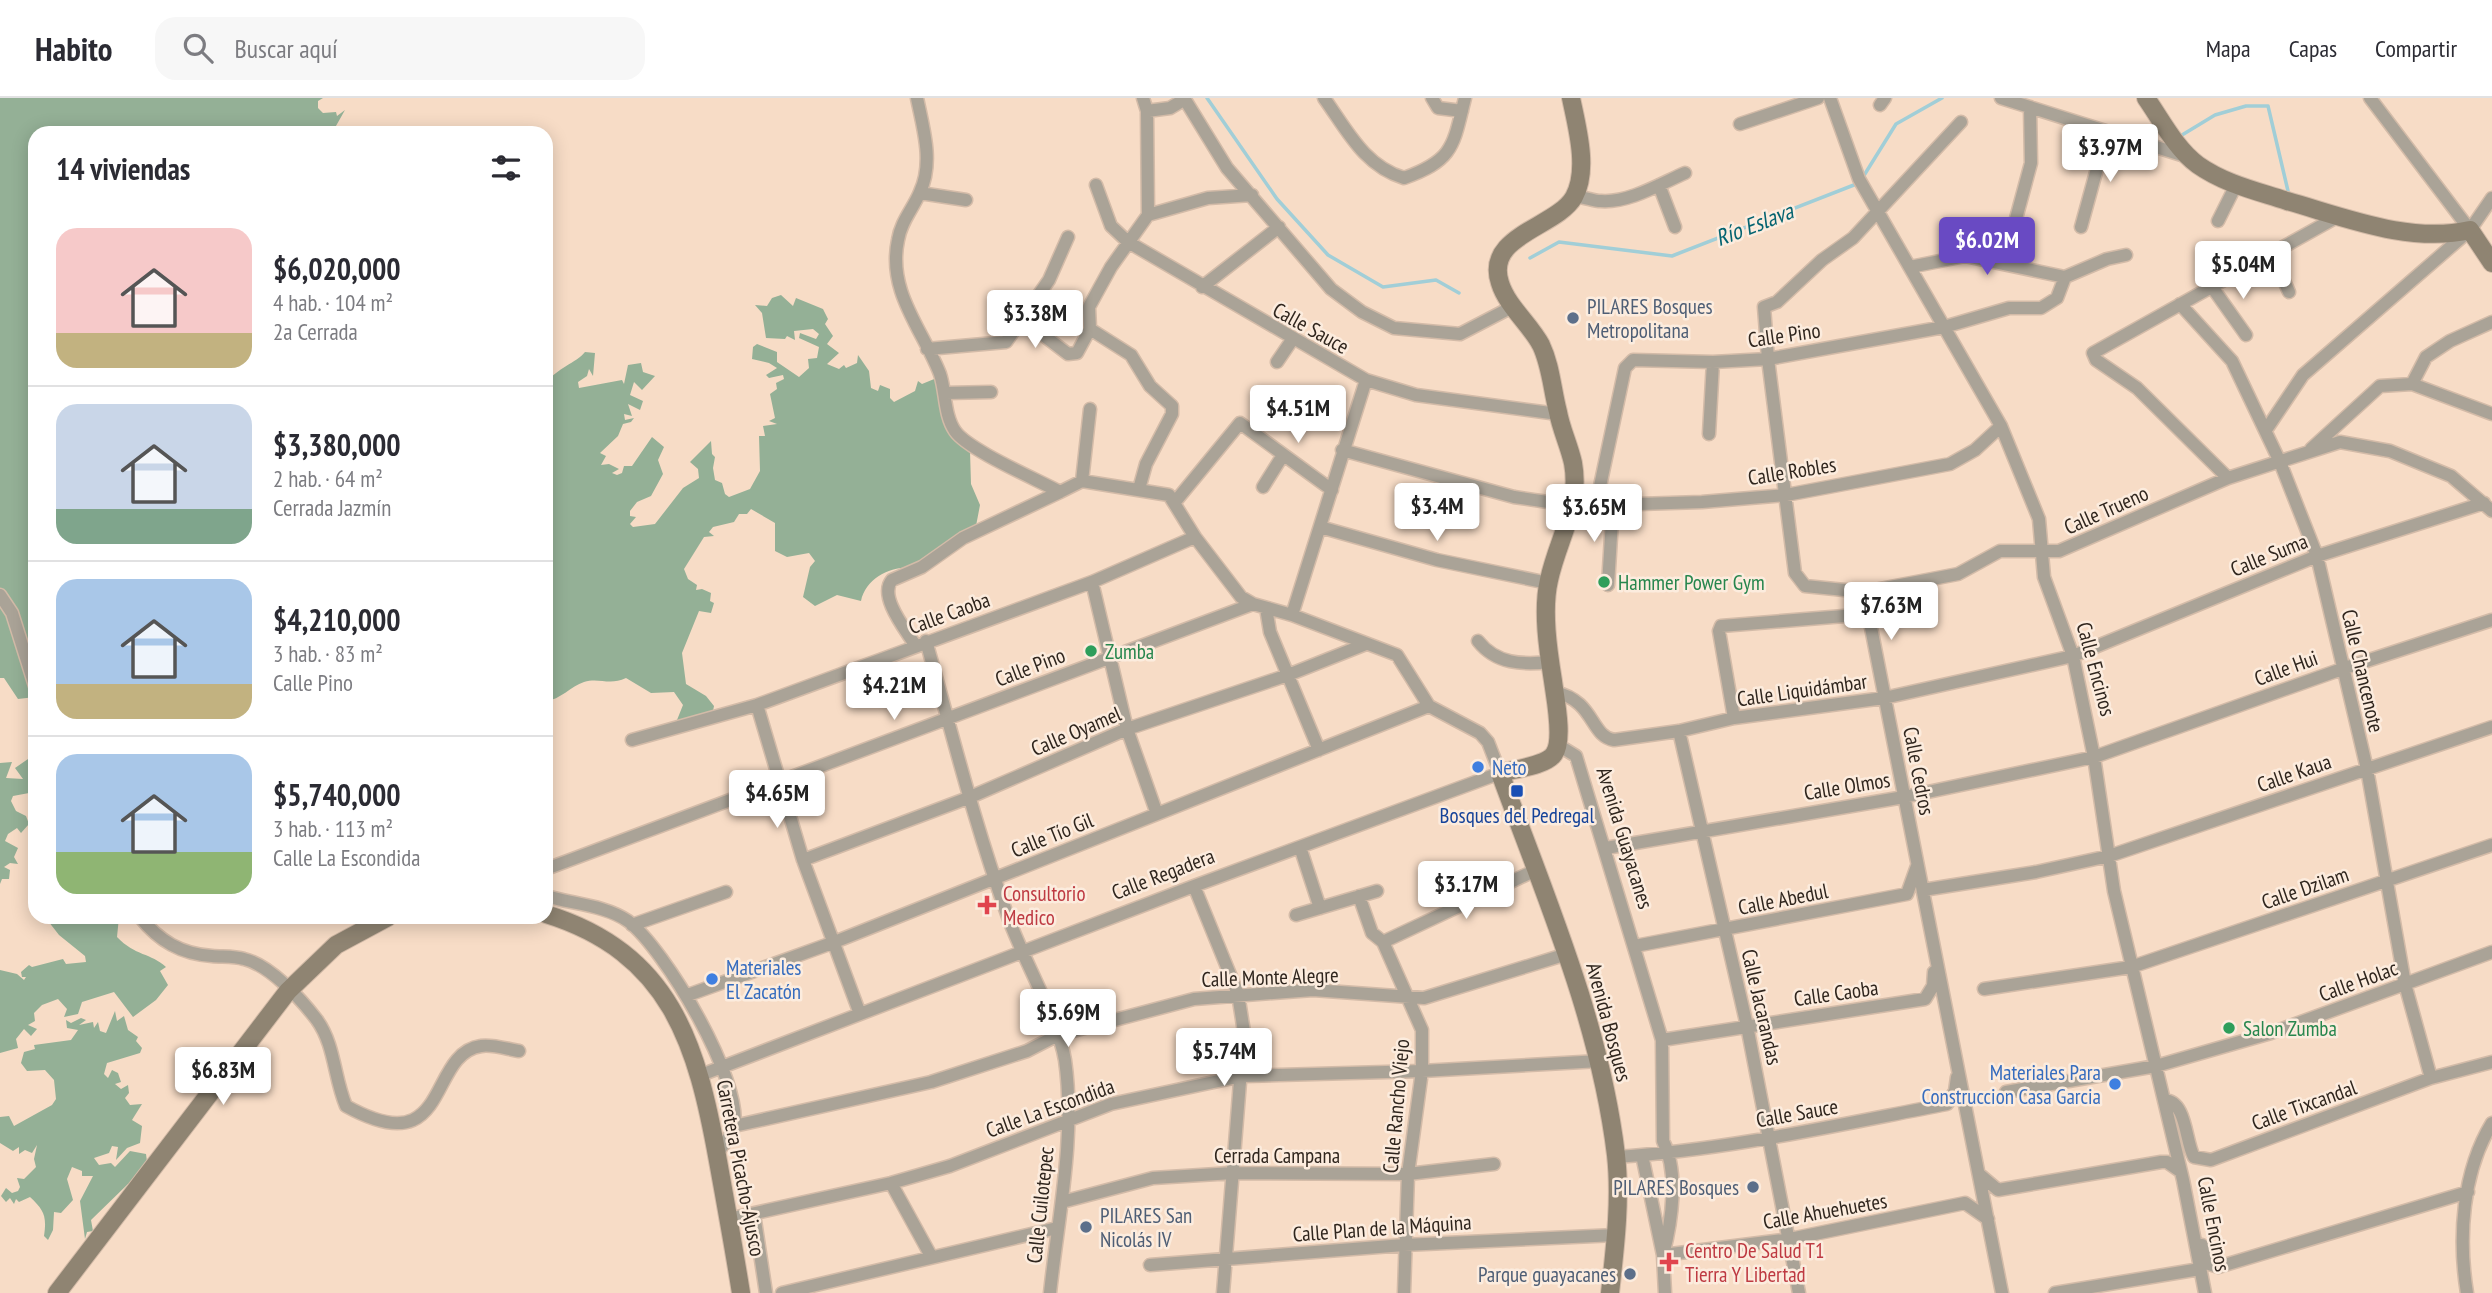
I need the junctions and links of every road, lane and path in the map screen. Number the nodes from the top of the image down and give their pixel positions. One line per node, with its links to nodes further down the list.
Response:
1 (917, 98): 22 (street)
2 (1184, 98): 11 (street); 23 (street)
3 (1324, 98): 12 (street)
4 (1432, 98): 12 (street)
5 (1571, 98): 24 (street)
6 (1818, 98): 15 (street)
7 (1830, 98): 27 (street, Calle Encinos)
8 (2001, 98): 13 (street)
9 (2146, 98): 17 (street)
10 (2370, 98): 34 (street)
11 (1145, 104): 28 (street)
12 (1463, 104)
13 (2030, 107): 16 (street); 39 (street)
14 (1961, 122): 27 (street)
15 (1740, 124)
16 (2107, 132): 17 (street); 32 (street)
17 (2188, 157): 21 (street)
18 (1685, 173): 20 (street)
19 (1096, 185): 36 (street, Calle Sauce)
20 (1659, 185): 24 (street); 31 (street)
21 (2235, 185): 29 (street); 30 (street)
22 (920, 193): 26 (street); 54 (street)
23 (1252, 195): 28 (street); 33 (street)
24 (1574, 197): 47 (street)
25 (2492, 198): 34 (street)
26 (966, 200)
27 (1879, 212): 41 (street, Calle Encinos); 55 (street)
28 (1148, 215): 36 (street)
29 (2337, 217): 34 (street); 37 (street)
30 (2218, 221)
31 (1675, 226)
32 (2081, 227)
33 (1279, 228): 43 (street); 47 (street)
34 (2470, 230): 40 (street); 66 (street)
35 (1068, 237): 48 (street)
36 (1128, 242): 43 (street, Calle Sauce); 51 (street)
37 (2272, 254): 44 (street); 45 (street)
38 (2126, 255): 42 (street)
39 (2004, 263): 41 (street); 42 (street)
40 (2492, 263)
41 (1910, 267): 50 (street, Calle Encinos)
42 (2065, 277): 50 (street, Calle Pino)
43 (1202, 287): 53 (street, Calle Sauce)
44 (2213, 288): 46 (street); 52 (street)
45 (2289, 292)
46 (2180, 304): 66 (street, Calle Chancenote); 72 (street)
47 (1514, 306): 63 (street)
48 (1022, 319): 51 (street); 54 (street)
49 (2492, 322): 59 (street)
50 (1944, 327): 55 (street, Calle Pino); 65 (street, Calle Encinos)
51 (1090, 329): 75 (street)
52 (2246, 335)
53 (1292, 340): 56 (street); 58 (street, Calle Sauce)
54 (927, 349): 61 (street)
55 (1768, 359): 57 (street, Calle Pino); 78 (street)
56 (1277, 362)
57 (1713, 362): 67 (street); 80 (street, Calle Pino)
58 (1366, 380): 63 (street, Calle Sauce); 68 (street)
59 (2412, 384): 64 (street); 69 (street)
60 (991, 392): 61 (street)
61 (946, 393): 77 (street)
62 (1090, 409): 73 (street)
63 (1558, 414): 82 (street)
64 (2492, 414)
65 (2001, 426): 78 (street, Calle Robles); 86 (street, Calle Encinos)
66 (2266, 430): 71 (street, Calle Chancenote)
67 (1709, 434)
68 (1342, 450): 76 (street); 82 (street, Calle Robles)
69 (2309, 452): 71 (street); 83 (street)
70 (1283, 455): 74 (street); 76 (street); 79 (street)
71 (2280, 462): 72 (street, Calle Trueno); 87 (street, Calle Chancenote)
72 (2228, 478): 86 (street, Calle Trueno)
73 (1083, 481): 75 (street); 77 (street)
74 (1263, 487)
75 (1139, 489): 79 (street)
76 (1332, 490): 84 (street)
77 (1060, 492): 99 (street, Calle Cuilotepec)
78 (1786, 495): 81 (street, Calle Robles); 91 (street)
79 (1175, 502): 85 (street)
80 (1597, 505): 81 (street, Calle Robles); 82 (street, Calle Robles)
81 (1613, 505): 90 (street)
82 (1574, 506): 89 (street)
83 (2488, 507): 87 (street, Calle Suma)
84 (1320, 527): 89 (street); 96 (street)
85 (1195, 537): 88 (street, Calle Caoba); 93 (street)
86 (2043, 550): 91 (street, Calle Trueno); 101 (street, Calle Encinos)
87 (2316, 555): 101 (street, Calle Suma); 105 (street, Calle Chancenote)
88 (1092, 582): 99 (street, Calle Caoba); 102 (street)
89 (1548, 583): 103 (street)
90 (1608, 585)
91 (1864, 592): 95 (street, Calle Cedros)
92 (0, 594): 104 (street)
93 (1253, 604): 94 (street); 102 (street, Calle Pino)
94 (1266, 608): 96 (street); 106 (street)
95 (1869, 614): 108 (street, Calle Cedros); 111 (street)
96 (1292, 615): 100 (street)
97 (2492, 620): 105 (street, Calle Hui)
98 (1478, 641): 103 (street)
99 (920, 643): 109 (street, Calle Caoba); 112 (street, Calle Cuilotepec)
100 (1366, 644): 106 (street, Calle Oyamel); 110 (street)
101 (2073, 656): 108 (street, Calle Liquidámbar); 119 (street, Calle Encinos)
102 (1110, 657): 112 (street, Calle Pino); 114 (street)
103 (1549, 662): 107 (street)
104 (28, 664)
105 (2342, 669): 119 (street, Calle Hui); 120 (street, Calle Chancenote)
106 (1288, 675): 114 (street, Calle Oyamel); 118 (street)
107 (1555, 692): 115 (street, Calle Liquidámbar); 117 (street)
108 (1884, 698): 111 (street, Calle Liquidámbar); 123 (street, Calle Cedros)
109 (757, 705): 116 (street, Calle Caoba); 122 (street)
110 (1429, 706): 118 (street, Calle Tío Gil); 121 (street)
111 (1734, 718): 115 (street, Calle Liquidámbar)
112 (948, 719): 122 (street, Calle Pino); 124 (street, Calle Cuilotepec)
113 (2492, 727): 120 (street, Calle Kaua)
114 (1127, 729): 124 (street, Calle Oyamel); 125 (street)
115 (1679, 732): 126 (street, Calle Jacarandas)
116 (632, 740)
117 (1558, 745): 121 (street, Calle Regadera); 129 (street, Avenida Guayacanes)
118 (1319, 750): 125 (street, Calle Tío Gil)
119 (2094, 757): 123 (street, Calle Olmos); 130 (street, Calle Encinos)
120 (2367, 769): 130 (street, Calle Kaua); 136 (street, Calle Chancenote)
121 (1500, 773): 128 (street, Calle Regadera); 134 (street, Avenida Bosques)
122 (780, 783): 131 (street); 133 (street, Calle Pino)
123 (1904, 796): 126 (street, Calle Olmos); 132 (street, Calle Cedros)
124 (968, 798): 131 (street, Calle Oyamel); 135 (street, Calle Cuilotepec)
125 (1157, 814): 135 (street, Calle Tío Gil)
126 (1701, 830): 129 (street, Calle Olmos); 149 (street, Calle Jacarandas)
127 (2492, 845): 136 (street, Calle Dzilam)
128 (1300, 847): 137 (street, Calle Regadera); 143 (street)
129 (1606, 848): 152 (street, Avenida Guayacanes)
130 (2109, 856): 138 (street); 157 (street, Calle Encinos)
131 (803, 860): 151 (street)
132 (1917, 864): 138 (street, Calle Cedros); 149 (street, Calle Abedul)
133 (553, 866)
134 (1536, 870): 150 (street); 156 (street, Avenida Bosques)
135 (994, 879): 151 (street, Calle Tío Gil); 154 (street, Calle Cuilotepec)
136 (2384, 882): 157 (street, Calle Dzilam); 158 (street, Calle Chancenote)
137 (1194, 886): 154 (street, Calle Regadera); 161 (street)
138 (1923, 890): 153 (street, Calle Cedros)
139 (726, 891): 148 (street)
140 (1377, 891): 141 (street)
141 (1359, 896): 143 (street); 150 (street, Calle Rancho Viejo)
142 (553, 898): 148 (street)
143 (1320, 908): 144 (street)
144 (1296, 915)
145 (553, 916): 175 (street, Carretera Picacho-Ajusco)
146 (146, 924): 160 (street)
147 (375, 924): 160 (street)
148 (632, 926): 162 (street)
149 (1725, 930): 152 (street, Calle Abedul); 165 (street, Calle Jacarandas)
150 (1383, 942): 163 (street, Calle Rancho Viejo)
151 (832, 943): 162 (street, Calle Tío Gil); 164 (street)
152 (1634, 946): 167 (street, Avenida Guayacanes)
153 (1935, 951): 165 (street, Calle Caoba); 173 (street, Calle Cedros)
154 (1020, 952): 164 (street, Calle Regadera); 166 (street, Calle Cuilotepec)
155 (2492, 952): 158 (street, Calle Holac)
156 (1567, 954): 163 (street, Calle Monte Alegre); 169 (street, Avenida Bosques)
157 (2131, 967): 159 (street); 171 (street, Calle Encinos)
158 (2405, 984): 171 (street, Calle Holac); 177 (street, Calle Chancenote)
159 (1984, 989)
160 (288, 991): 168 (street); 210 (street)
161 (1238, 994): 163 (street, Calle Monte Alegre); 166 (street, Calle Monte Alegre); 176 (street)
162 (688, 995): 172 (street)
163 (1410, 999): 174 (street, Calle Rancho Viejo)
164 (860, 1014): 172 (street, Calle Regadera)
165 (1747, 1026): 167 (street, Calle Caoba); 183 (street, Calle Jacarandas)
166 (1058, 1035): 180 (street, Calle Cuilotepec); 182 (street, Calle Monte Alegre)
167 (1662, 1040): 185 (street, Avenida Guayacanes)
168 (519, 1051)
169 (1600, 1061): 174 (street, Calle La Escondida); 187 (street, Avenida Bosques)
170 (2492, 1062): 177 (street, Calle Tixcandal)
171 (2155, 1066): 178 (street); 179 (street, Calle Encinos)
172 (721, 1069): 175 (street, Calle Regadera); 182 (street)
173 (1958, 1069): 183 (street, Calle Sauce); 191 (street, Calle Cedros)
174 (1422, 1071): 176 (street, Calle La Escondida); 192 (street, Calle Rancho Viejo)
175 (701, 1075): 184 (street, Carretera Picacho-Ajusco)
176 (1242, 1076): 180 (street, Calle La Escondida); 190 (street)
177 (2431, 1078): 179 (street, Calle Tixcandal)
178 (2006, 1092)
179 (2164, 1100): 189 (street, Calle Encinos)
180 (1068, 1118): 193 (street, Calle La Escondida); 195 (street, Calle Cuilotepec)
181 (2492, 1123): 194 (street)
182 (734, 1126): 184 (street)
183 (1771, 1138): 185 (street, Calle Sauce); 202 (street, Calle Jacarandas)
184 (717, 1153): 198 (street, Carretera Picacho-Ajusco)
185 (1669, 1153): 186 (street, Calle Sauce); 204 (street, Avenida Guayacanes)
186 (1642, 1156): 187 (street, Calle Sauce); 204 (street)
187 (1616, 1157): 201 (street, Avenida Bosques)
188 (1494, 1164): 192 (street, Cerrada Campana)
189 (2180, 1171): 191 (street); 196 (street, Calle Encinos)
190 (1233, 1173): 192 (street, Cerrada Campana); 195 (street, Cerrada Campana); 206 (street)
191 (1979, 1173): 199 (street, Calle Cedros)
192 (1408, 1174): 203 (street, Calle Rancho Viejo)
193 (891, 1183): 197 (street, Calle La Escondida); 205 (street)
194 (2468, 1192): 208 (street); 223 (street)
195 (1062, 1202): 200 (street, Calle Cuilotepec)
196 (2188, 1210): 208 (street); 209 (street, Calle Encinos)
197 (754, 1214): 198 (street, Calle La Escondida); 212 (street)
198 (728, 1219): 211 (street, Carretera Picacho-Ajusco)
199 (1988, 1219): 202 (street, Calle Ahuehuetes); 220 (street, Calle Cedros)
200 (1057, 1228): 205 (street); 214 (street, Calle Cuilotepec)
201 (1616, 1235): 203 (street, Calle Plan de la Máquina); 217 (street, Avenida Bosques)
202 (1790, 1239): 204 (street, Calle Ahuehuetes); 219 (street, Calle Jacarandas)
203 (1405, 1245): 206 (street, Calle Plan de la Máquina); 216 (street, Calle Rancho Viejo)
204 (1663, 1255): 218 (street)
205 (931, 1256): 213 (street)
206 (1224, 1258): 207 (street, Calle Plan de la Máquina); 215 (street)
207 (1150, 1265)
208 (2213, 1266): 222 (street)
209 (2200, 1269): 221 (street); 222 (street, Calle Encinos)
210 (57, 1293)
211 (741, 1293)
212 (766, 1293)
213 (782, 1293)
214 (1050, 1293)
215 (1223, 1293)
216 (1404, 1293)
217 (1609, 1293)
218 (1665, 1293)
219 (1799, 1293)
220 (2002, 1293)
221 (2055, 1293)
222 (2206, 1293)
223 (2467, 1293)

